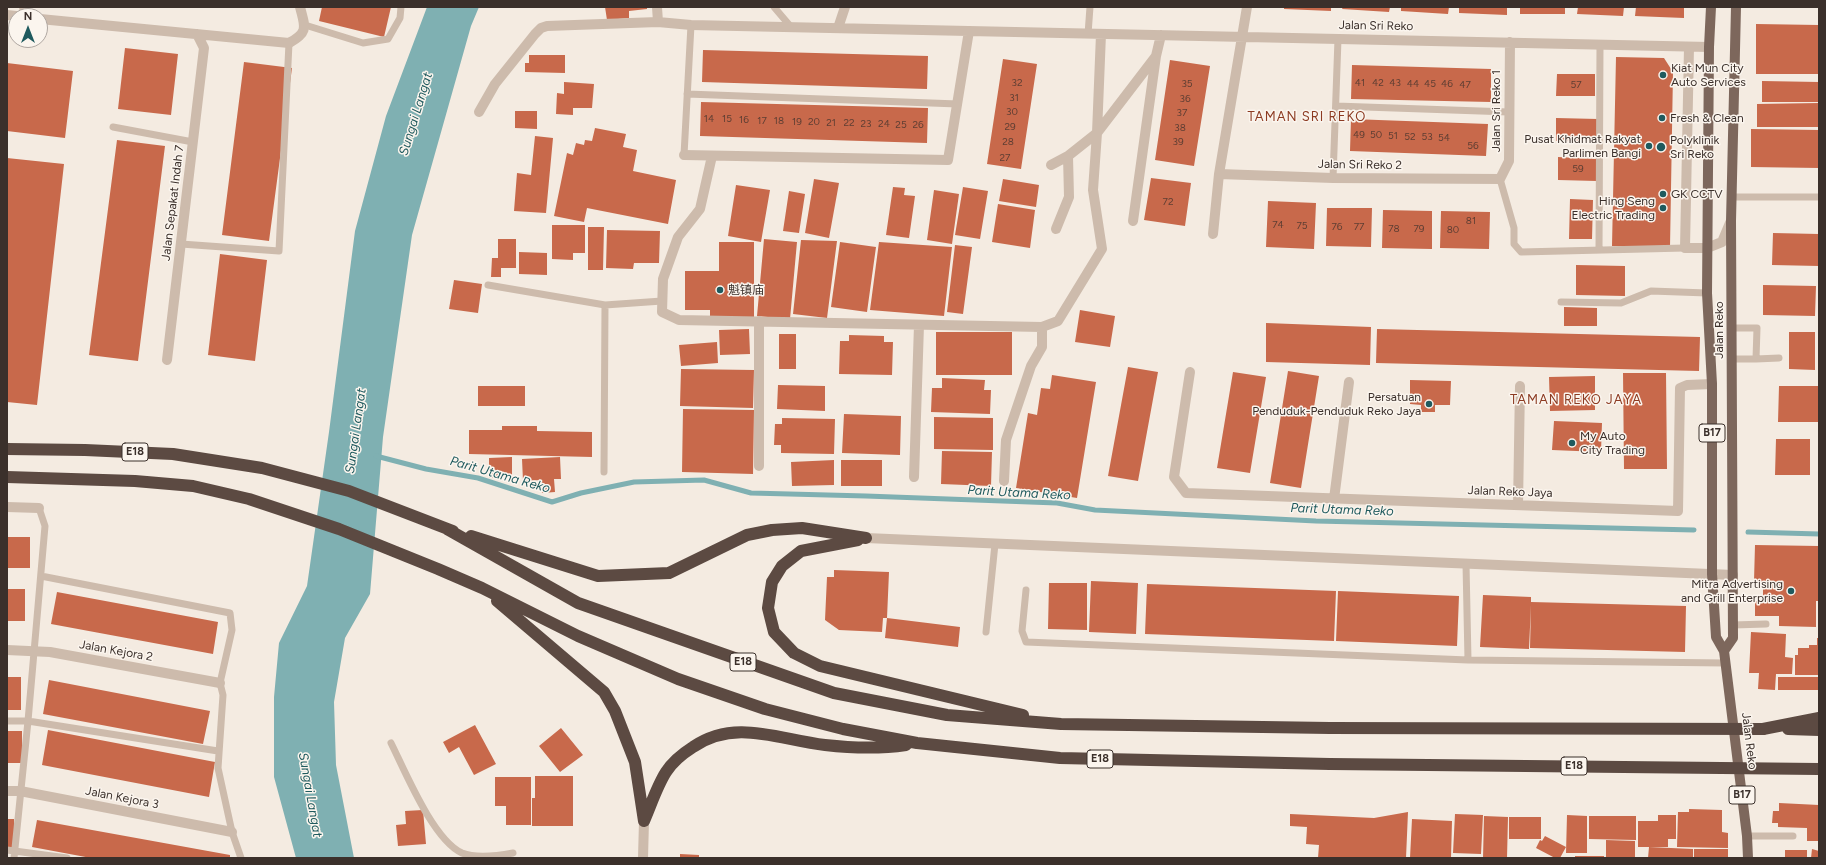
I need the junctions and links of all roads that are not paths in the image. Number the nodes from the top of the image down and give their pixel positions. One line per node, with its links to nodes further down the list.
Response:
1 (300, 7): 12 (street)
2 (401, 7): 12 (lane)
3 (657, 7): 11 (street)
4 (774, 7): 14 (lane)
5 (845, 7): 15 (street)
6 (1090, 7): 18 (lane)
7 (1247, 7): 22 (street)
8 (1711, 7): 28 (main road, Jalan Reko / B17)
9 (1736, 7): 46 (main road, Jalan Reko / B17)
10 (48, 20): 17 (street)
11 (658, 22): 13 (street, Jalan Sri Reko); 34 (street, Jalan Sri Reko)
12 (305, 26): 25 (street)
13 (691, 26): 14 (street, Jalan Sri Reko); 31 (lane)
14 (790, 27): 15 (street, Jalan Sri Reko)
15 (838, 28): 16 (street, Jalan Sri Reko)
16 (969, 31): 18 (street, Jalan Sri Reko); 32 (street)
17 (197, 34): 21 (street); 29 (street)
18 (1088, 34): 19 (street, Jalan Sri Reko)
19 (1101, 34): 20 (street, Jalan Sri Reko); 37 (street)
20 (1161, 35): 22 (street, Jalan Sri Reko); 30 (street)
21 (216, 36): 25 (street); 29 (street)
22 (1242, 37): 23 (street, Jalan Sri Reko); 43 (street)
23 (1338, 39): 24 (street, Jalan Sri Reko); 33 (lane)
24 (1510, 42): 26 (street, Jalan Sri Reko); 35 (street, Jalan Sri Reko 1)
25 (289, 43): 52 (lane)
26 (1600, 44): 27 (street, Jalan Sri Reko); 55 (lane)
27 (1689, 47): 28 (street, Jalan Sri Reko); 53 (street)
28 (1708, 47): 54 (main road, Jalan Reko / B17)
29 (204, 48): 38 (street, Jalan Sepakat Indah 7)
30 (1156, 56): 37 (street); 48 (street)
31 (687, 94): 32 (lane); 39 (lane)
32 (958, 104): 40 (street)
33 (1336, 106): 35 (lane); 44 (lane)
34 (480, 112)
35 (1509, 112): 45 (street, Jalan Sri Reko 1)
36 (113, 127): 38 (lane)
37 (1097, 133): 41 (street); 63 (street)
38 (193, 142): 52 (street, Jalan Sepakat Indah 7)
39 (684, 155): 40 (street)
40 (712, 156): 58 (street)
41 (1068, 156): 42 (street); 50 (street)
42 (1050, 165)
43 (1219, 174): 44 (street, Jalan Sri Reko 2); 51 (street)
44 (1333, 178): 45 (street, Jalan Sri Reko 2)
45 (1500, 179): 55 (lane)
46 (1731, 197): 47 (lane); 49 (main road, Jalan Reko / B17)
47 (1819, 197)
48 (1133, 221)
49 (1731, 221): 54 (street); 64 (main road, Jalan Reko / B17)
50 (1056, 229)
51 (1213, 234)
52 (181, 244): 68 (street, Jalan Sepakat Indah 7)
53 (1685, 248): 54 (street); 55 (lane)
54 (1708, 248): 57 (main road, Jalan Reko / B17)
55 (1599, 250)
56 (488, 285): 60 (lane)
57 (1708, 292): 59 (lane); 71 (main road, Jalan Reko / B17)
58 (662, 301): 60 (lane); 61 (street)
59 (1561, 302)
60 (605, 305): 75 (lane)
61 (759, 321): 62 (street); 74 (street)
62 (919, 324): 63 (street); 77 (street)
63 (1042, 327): 78 (street)
64 (1732, 328): 66 (main road, Jalan Reko / B17); 67 (lane)
65 (1779, 358): 67 (lane)
66 (1732, 359): 67 (lane); 88 (main road, Jalan Reko / B17)
67 (1756, 359)
68 (167, 360)
69 (1190, 372): 79 (street, Jalan Reko Jaya)
70 (1349, 382): 79 (street)
71 (1712, 384): 80 (street, Jalan Reko Jaya); 87 (main road, Jalan Reko / B17)
72 (1520, 386): 80 (street)
73 (7, 449): 83 (highway, E18)
74 (759, 466)
75 (604, 472)
76 (7, 476): 90 (highway, E18)
77 (914, 477)
78 (1004, 481)
79 (1334, 498): 80 (street, Jalan Reko Jaya)
80 (1518, 505)
81 (7, 507): 82 (street)
82 (40, 508): 89 (lane)
83 (446, 529): 84 (highway); 104 (highway, E18)
84 (866, 538): 85 (street); 104 (highway)
85 (995, 544): 86 (street); 94 (lane)
86 (1466, 564): 87 (street); 98 (lane)
87 (1712, 574): 88 (street); 97 (main road, Jalan Reko / B17)
88 (1733, 575): 93 (main road, Jalan Reko / B17)
89 (41, 576): 96 (lane); 100 (lane)
90 (482, 588): 108 (highway, E18); 113 (highway)
91 (1026, 590): 98 (lane)
92 (1766, 624): 93 (lane)
93 (1733, 625): 97 (main road, Jalan Reko / B17)
94 (986, 632)
95 (7, 650): 96 (street, Jalan Kejora 2)
96 (34, 650): 100 (street, Jalan Kejora 2); 103 (lane)
97 (1724, 651): 99 (main road, Jalan Reko / B17)
98 (1468, 660): 99 (lane)
99 (1725, 663): 115 (main road, Jalan Reko / B17)
100 (220, 683): 109 (lane)
101 (1819, 718): 105 (highway)
102 (7, 721): 103 (lane)
103 (28, 721): 109 (lane); 111 (lane)
104 (1061, 724): 105 (highway, E18, bridge)
105 (1762, 729): 106 (highway, E18)
106 (1819, 730)
107 (391, 743): 118 (lane)
108 (917, 743): 110 (highway, E18, bridge); 113 (highway)
109 (218, 751): 114 (lane)
110 (1819, 769)
111 (20, 791): 112 (street, Jalan Kejora 3); 114 (street, Jalan Kejora 3); 117 (lane)
112 (7, 792)
113 (644, 821): 122 (street)
114 (232, 832): 121 (lane)
115 (1747, 836): 116 (lane); 123 (main road, Jalan Reko / B17)
116 (1793, 836)
117 (10, 850): 119 (lane); 120 (lane)
118 (513, 853)
119 (14, 858)
120 (67, 858)
121 (241, 858)
122 (643, 858)
123 (1748, 858)

